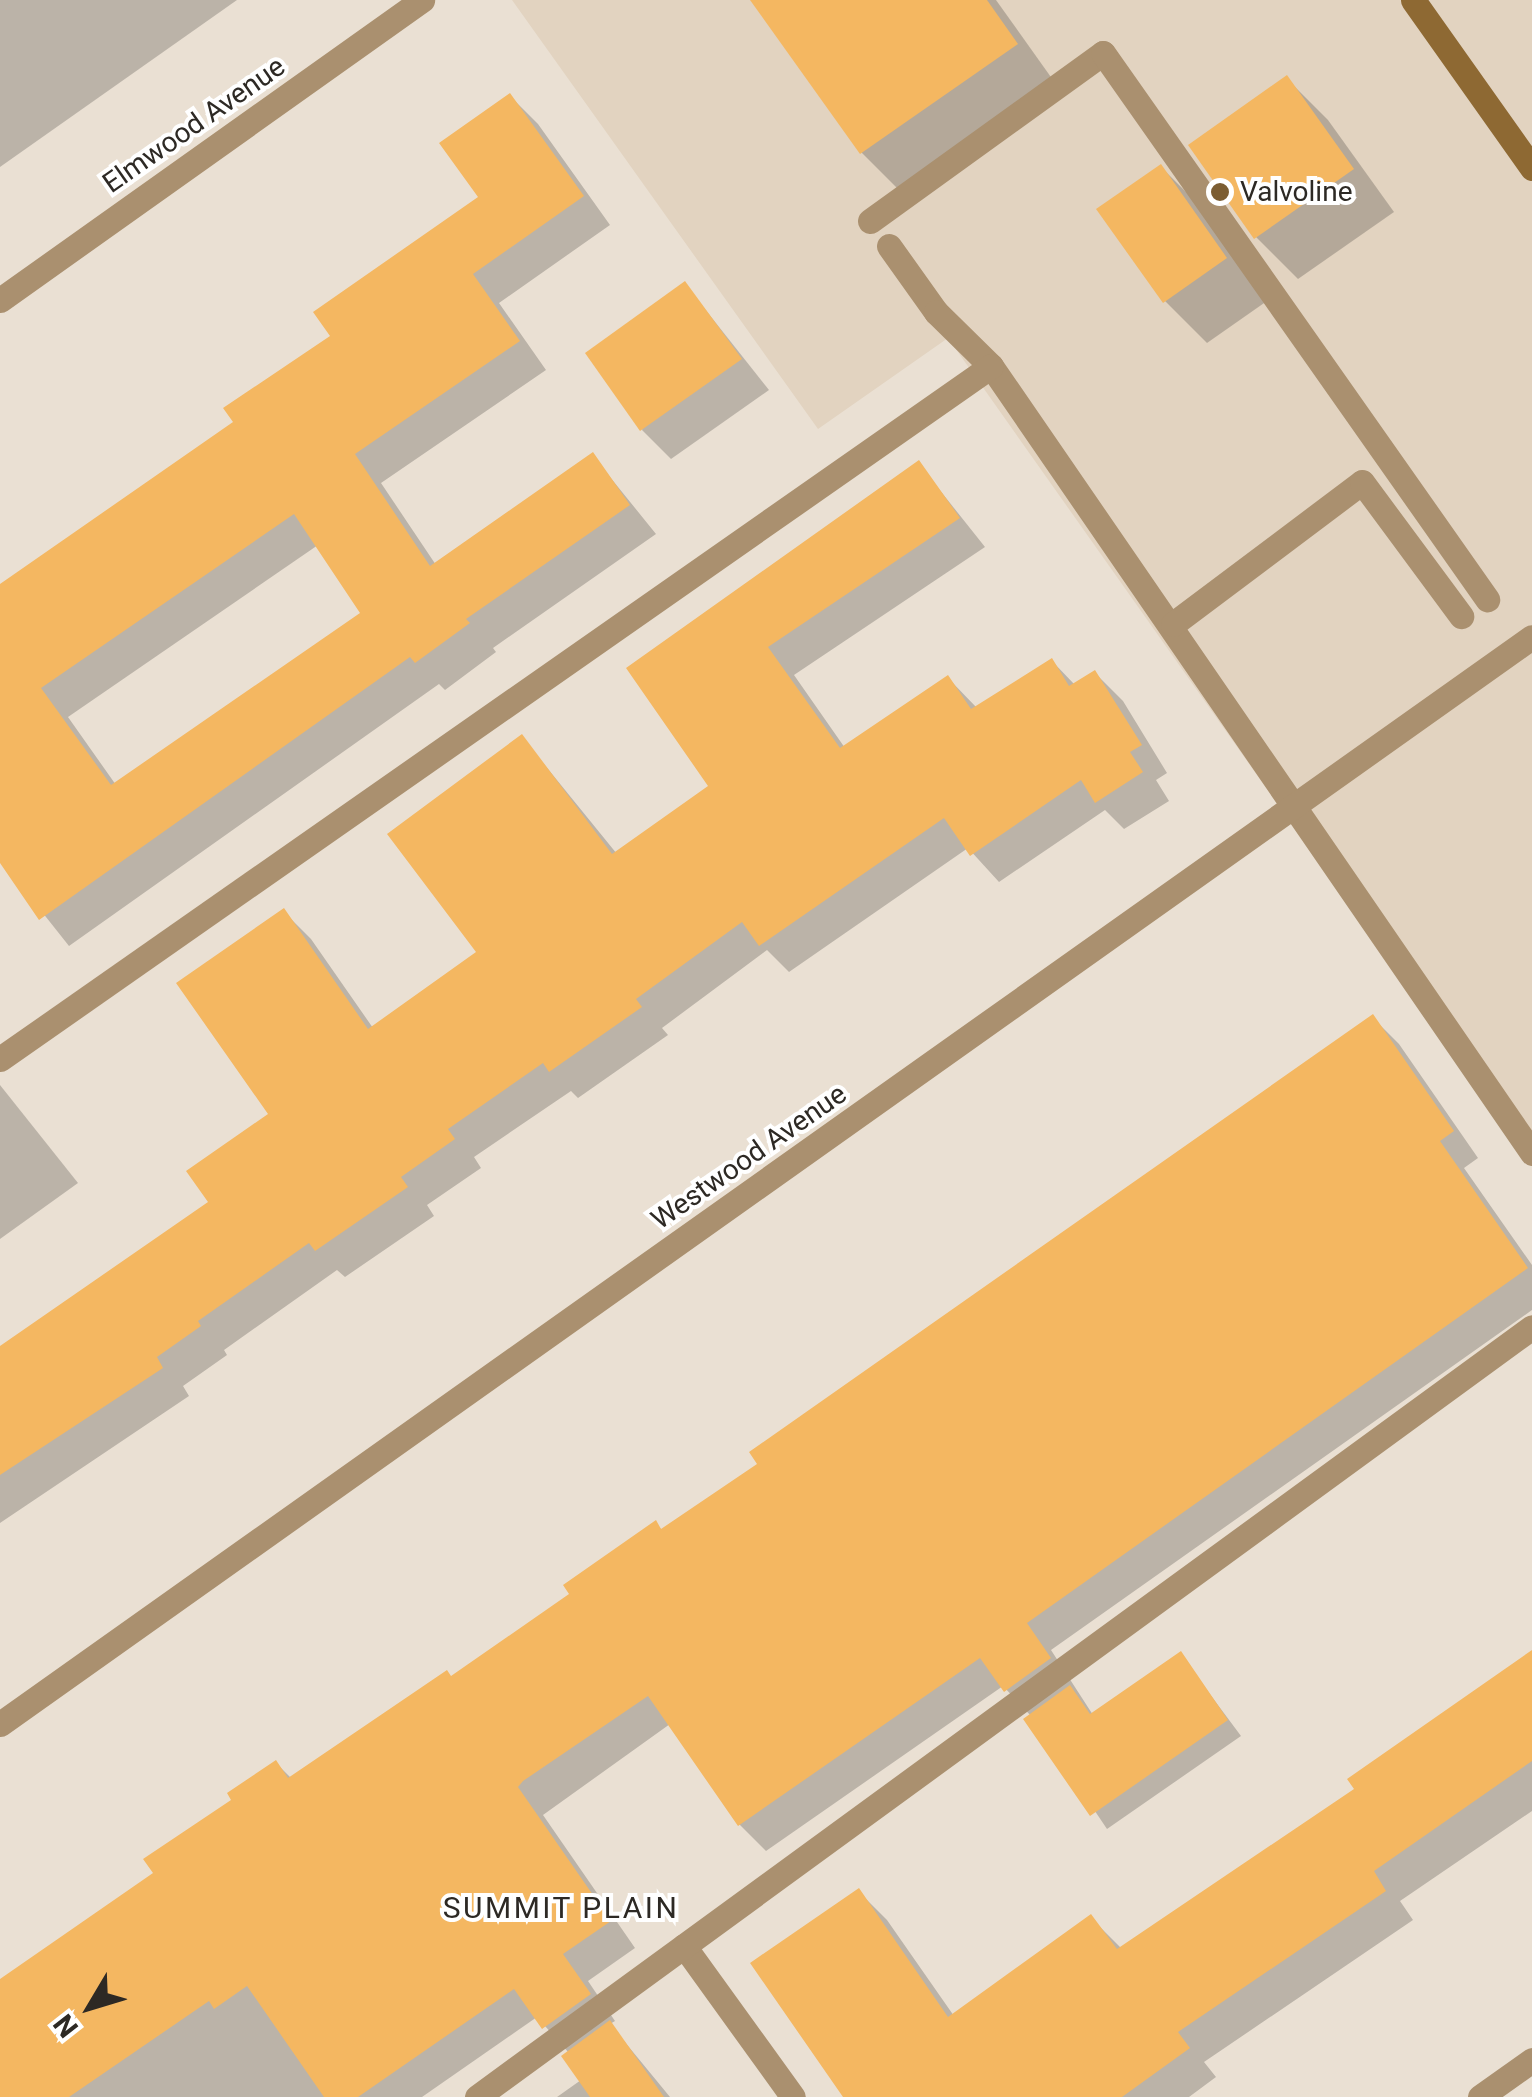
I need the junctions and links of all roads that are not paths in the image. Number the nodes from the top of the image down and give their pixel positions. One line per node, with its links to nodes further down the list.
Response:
1 (422, 0): 6 (street, Elmwood Avenue)
2 (1413, 0): 3 (main road)
3 (1532, 168)
4 (870, 221): 8 (street)
5 (889, 246): 7 (street)
6 (0, 300)
7 (991, 366): 10 (street); 13 (street)
8 (1486, 598)
9 (1460, 616): 10 (street)
10 (1173, 624): 12 (street)
11 (1532, 637): 12 (street, Westwood Avenue)
12 (1294, 807): 14 (street); 16 (street, Westwood Avenue)
13 (0, 1058)
14 (1532, 1153)
15 (1532, 1327): 17 (street)
16 (0, 1724)
17 (684, 1946): 19 (street); 20 (street)
18 (1532, 2060): 21 (street)
19 (478, 2097)
20 (793, 2097)
21 (1480, 2097)

